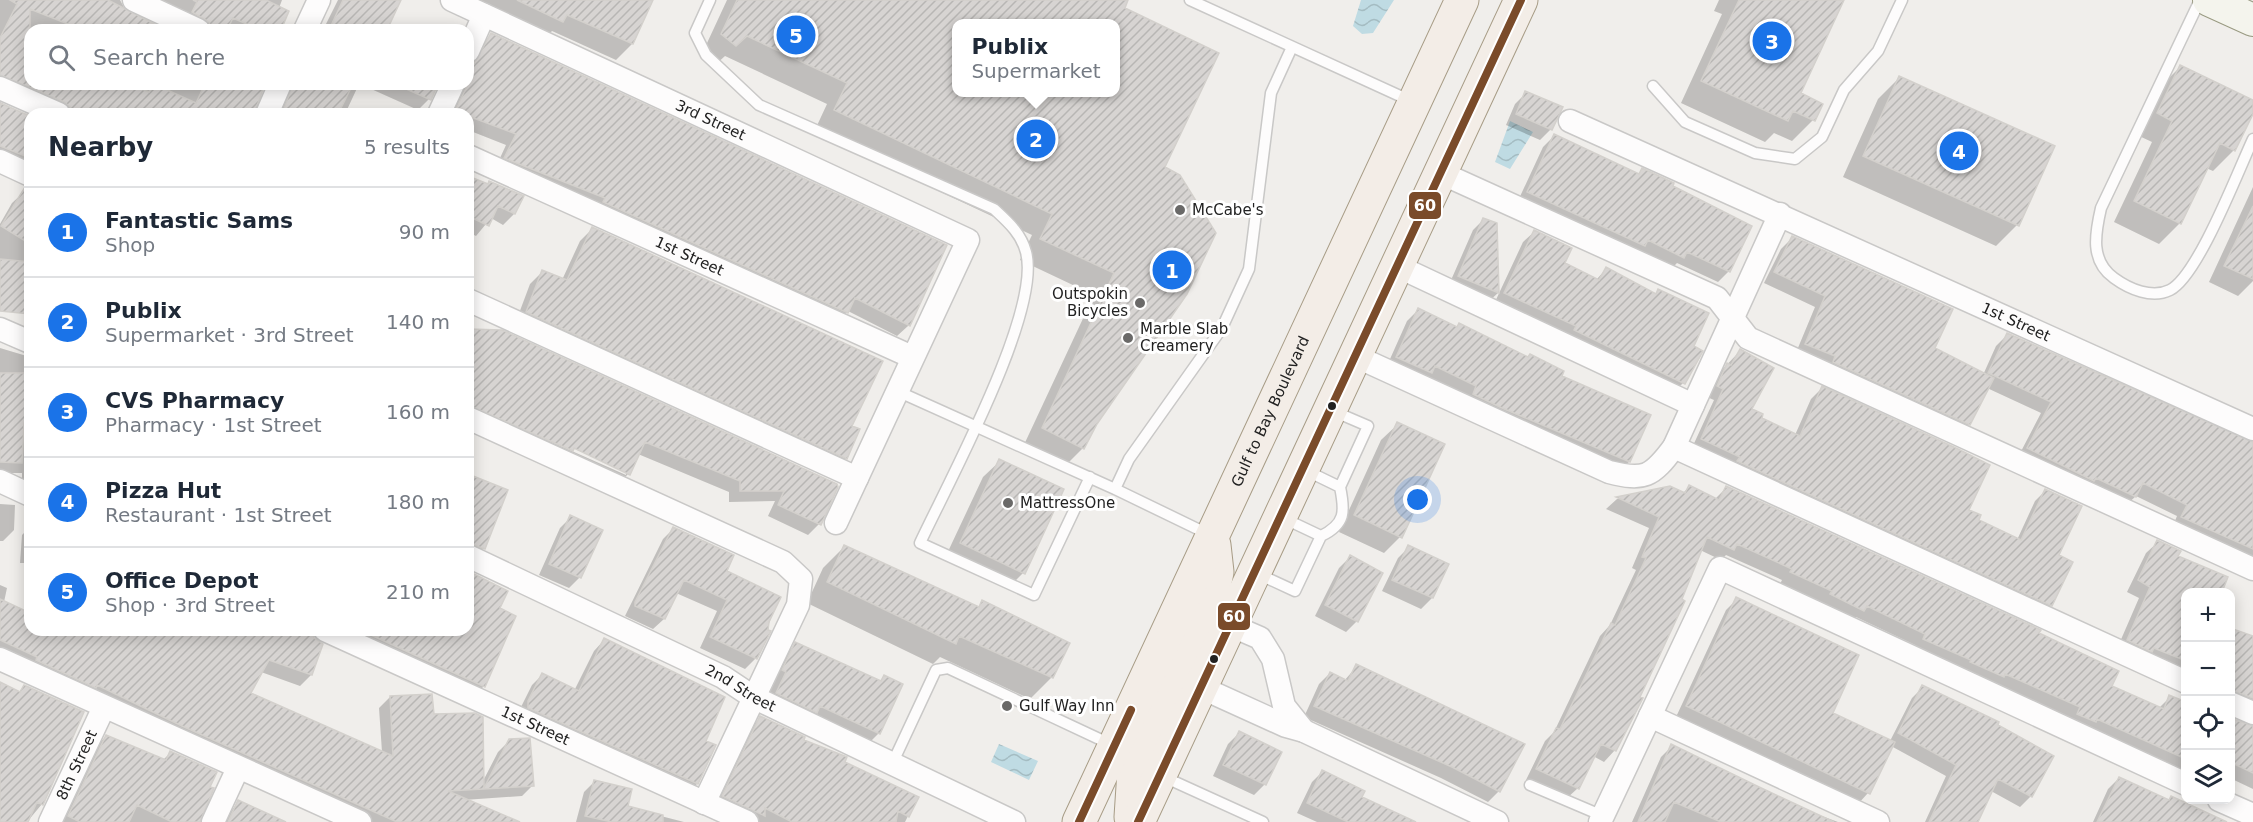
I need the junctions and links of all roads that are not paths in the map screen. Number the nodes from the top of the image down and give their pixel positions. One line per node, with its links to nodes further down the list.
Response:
1 (134, 0): 13 (street)
2 (319, 0): 14 (street)
3 (452, 0): 11 (street, 3rd Street)
4 (710, 0): 43 (lane)
5 (1190, 0): 16 (lane)
6 (1462, 0): 21 (main road, Gulf to Bay Boulevard)
7 (1521, 0): 30 (main road)
8 (1902, 0): 17 (lane)
9 (2200, 0): 26 (lane)
10 (2209, 0): 12 (main road)
11 (484, 15): 15 (street); 38 (street, 3rd Street)
12 (2253, 20)
13 (185, 24)
14 (308, 24)
15 (474, 38)
16 (1292, 47): 21 (lane); 51 (lane)
17 (1653, 86)
18 (0, 88): 22 (street)
19 (277, 90): 23 (street)
20 (450, 90): 24 (street)
21 (1414, 102): 55 (main road, Gulf to Bay Boulevard)
22 (45, 108)
23 (270, 108)
24 (442, 108)
25 (1570, 120): 31 (street, 1st Street)
26 (2253, 139)
27 (474, 159): 38 (street, 1st Street)
28 (0, 161): 29 (street)
29 (24, 172)
30 (1441, 173): 32 (main road); 34 (street)
31 (1780, 214): 34 (street); 44 (street, 1st Street)
32 (1397, 266): 37 (main road); 40 (street)
33 (474, 303): 48 (street)
34 (1732, 318): 40 (street); 58 (street)
35 (0, 328): 36 (street)
36 (24, 339)
37 (1355, 356): 41 (main road); 45 (street)
38 (912, 357): 39 (street)
39 (897, 391): 43 (lane); 48 (street)
40 (1693, 405): 45 (street)
41 (1330, 409): 46 (main road); 50 (lane)
42 (474, 421): 65 (street)
43 (975, 426): 47 (lane); 47 (lane)
44 (2253, 429)
45 (1674, 447): 63 (street)
46 (1302, 469): 50 (lane); 53 (main road)
47 (1090, 477): 51 (lane)
48 (857, 478): 54 (street)
49 (0, 481): 52 (street)
50 (1340, 486): 56 (lane)
51 (1115, 489): 55 (lane)
52 (24, 492)
53 (1280, 517): 56 (lane); 59 (main road)
54 (836, 523)
55 (1212, 536): 71 (main road, Gulf to Bay Boulevard); 87 (main road)
56 (1322, 536): 59 (lane)
57 (474, 559): 65 (street, 2nd Street)
58 (2253, 569)
59 (1254, 572): 60 (main road)
60 (1230, 625): 64 (main road); 70 (street)
61 (338, 636): 77 (street, 1st Street)
62 (0, 659): 67 (street)
63 (2181, 680)
64 (1200, 687): 70 (street); 74 (main road)
65 (753, 697): 72 (street, 2nd Street); 77 (street)
66 (2235, 705): 68 (street)
67 (104, 706): 73 (street); 81 (street, 8th Street)
68 (2253, 713)
69 (1650, 716): 75 (street); 80 (street); 91 (street)
70 (1304, 731): 90 (street)
71 (1114, 745): 72 (lane); 86 (main road, Gulf to Bay Boulevard)
72 (893, 762): 85 (street, 2nd Street)
73 (238, 768): 82 (street); 83 (street)
74 (1158, 774): 88 (main road); 89 (lane)
75 (2181, 782)
76 (1530, 785): 80 (lane)
77 (704, 803): 84 (street, 1st Street)
78 (2228, 804): 79 (street)
79 (2253, 815)
80 (1601, 819)
81 (50, 822)
82 (213, 822)
83 (360, 822)
84 (747, 822)
85 (1014, 822)
86 (1079, 822)
87 (1131, 822)
88 (1138, 822)
89 (1263, 822)
90 (1497, 822)
91 (1878, 822)

